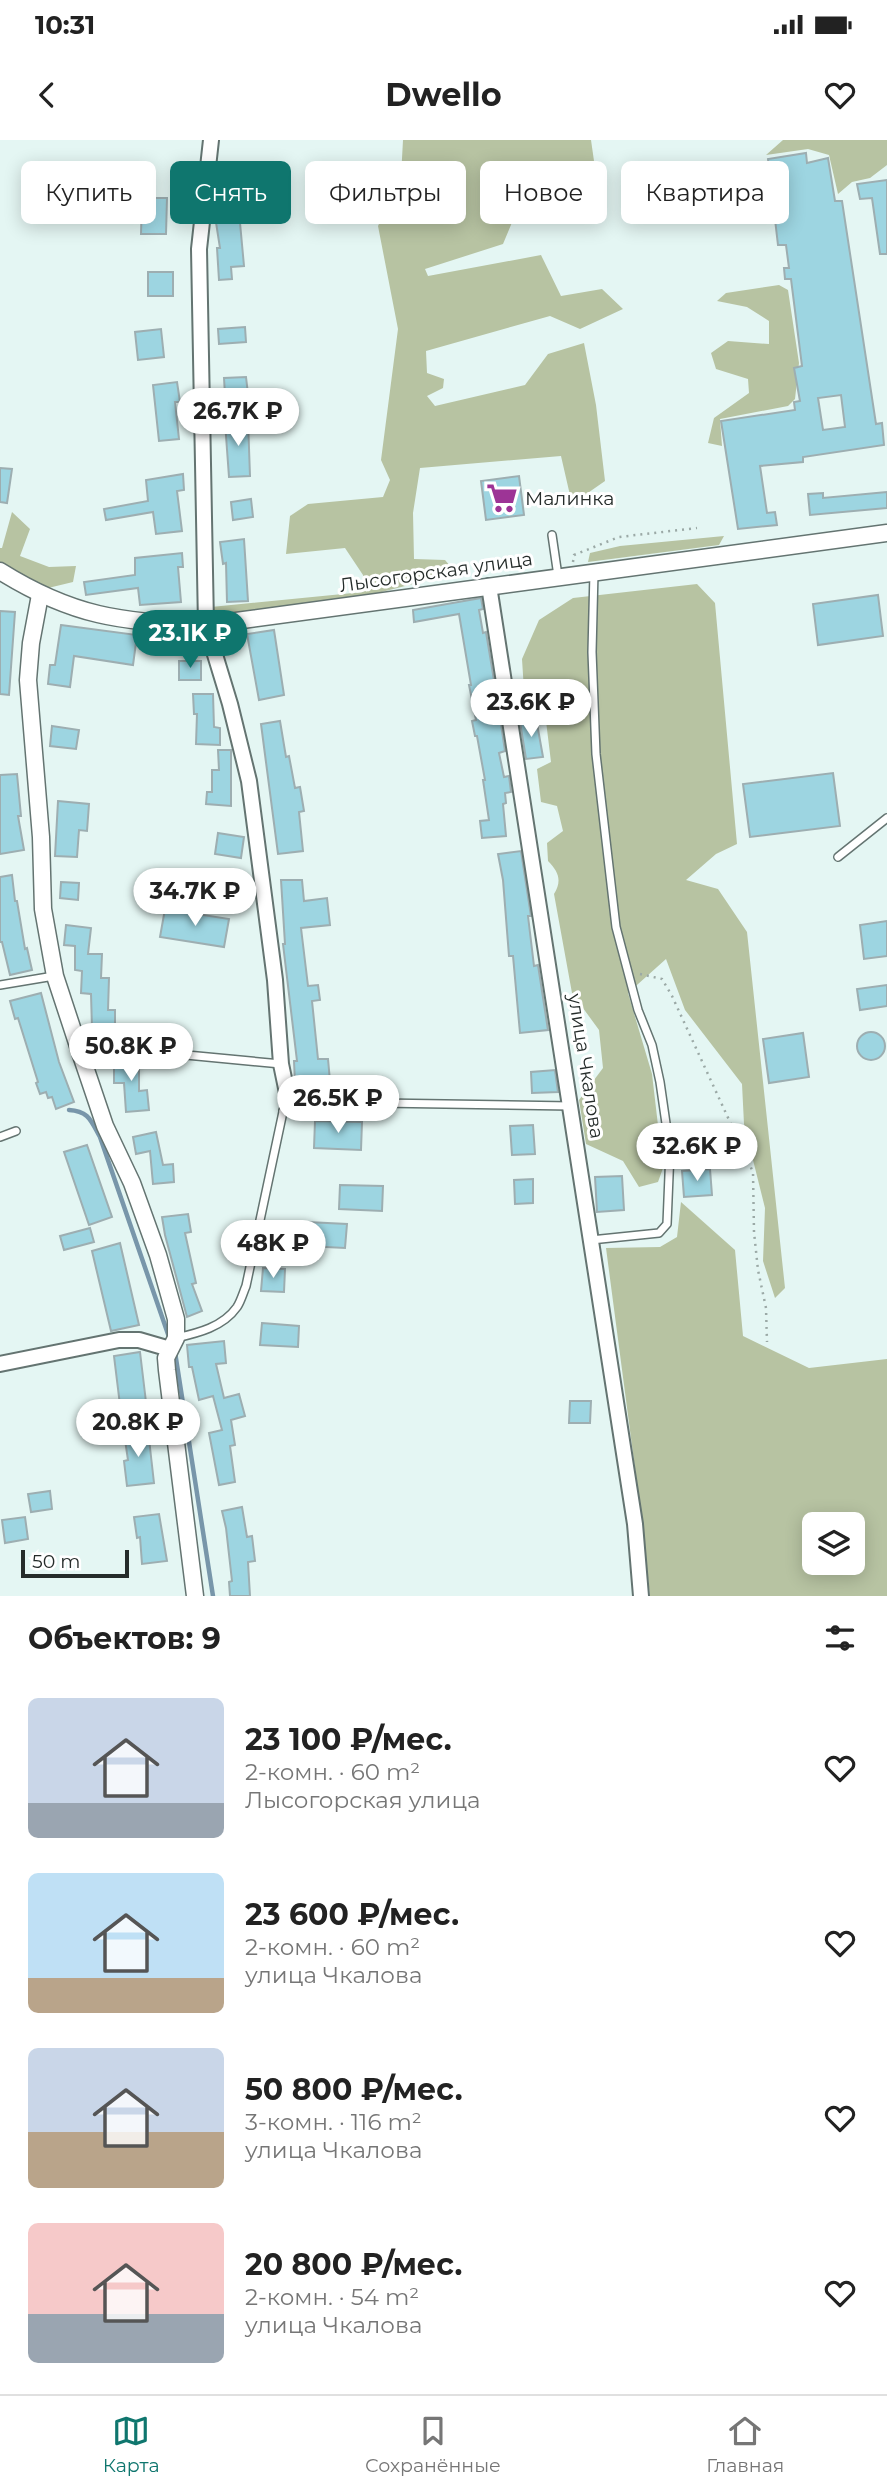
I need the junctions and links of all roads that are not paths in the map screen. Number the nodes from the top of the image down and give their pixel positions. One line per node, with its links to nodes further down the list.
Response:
1 (211, 140): 9 (street)
2 (887, 533): 5 (street, Лысогорская улица)
3 (552, 535): 6 (lane)
4 (0, 571): 8 (street, Лысогорская улица)
5 (594, 571): 6 (street, Лысогорская улица); 21 (lane)
6 (558, 576): 7 (street, Лысогорская улица)
7 (489, 586): 9 (street, Лысогорская улица); 17 (street, улица Чкалова)
8 (40, 595): 9 (street, Лысогорская улица); 12 (street)
9 (206, 625): 15 (street)
10 (887, 818): 11 (lane)
11 (838, 857)
12 (55, 976): 13 (lane); 14 (street)
13 (0, 985)
14 (80, 1055): 15 (lane); 22 (street)
15 (281, 1064): 16 (street)
16 (287, 1093): 18 (lane)
17 (571, 1107): 18 (lane); 21 (street, улица Чкалова)
18 (283, 1111): 22 (lane)
19 (16, 1131): 20 (lane)
20 (0, 1137)
21 (591, 1240): 25 (street, улица Чкалова)
22 (173, 1344): 23 (street); 24 (street)
23 (0, 1364)
24 (195, 1596)
25 (641, 1596)

